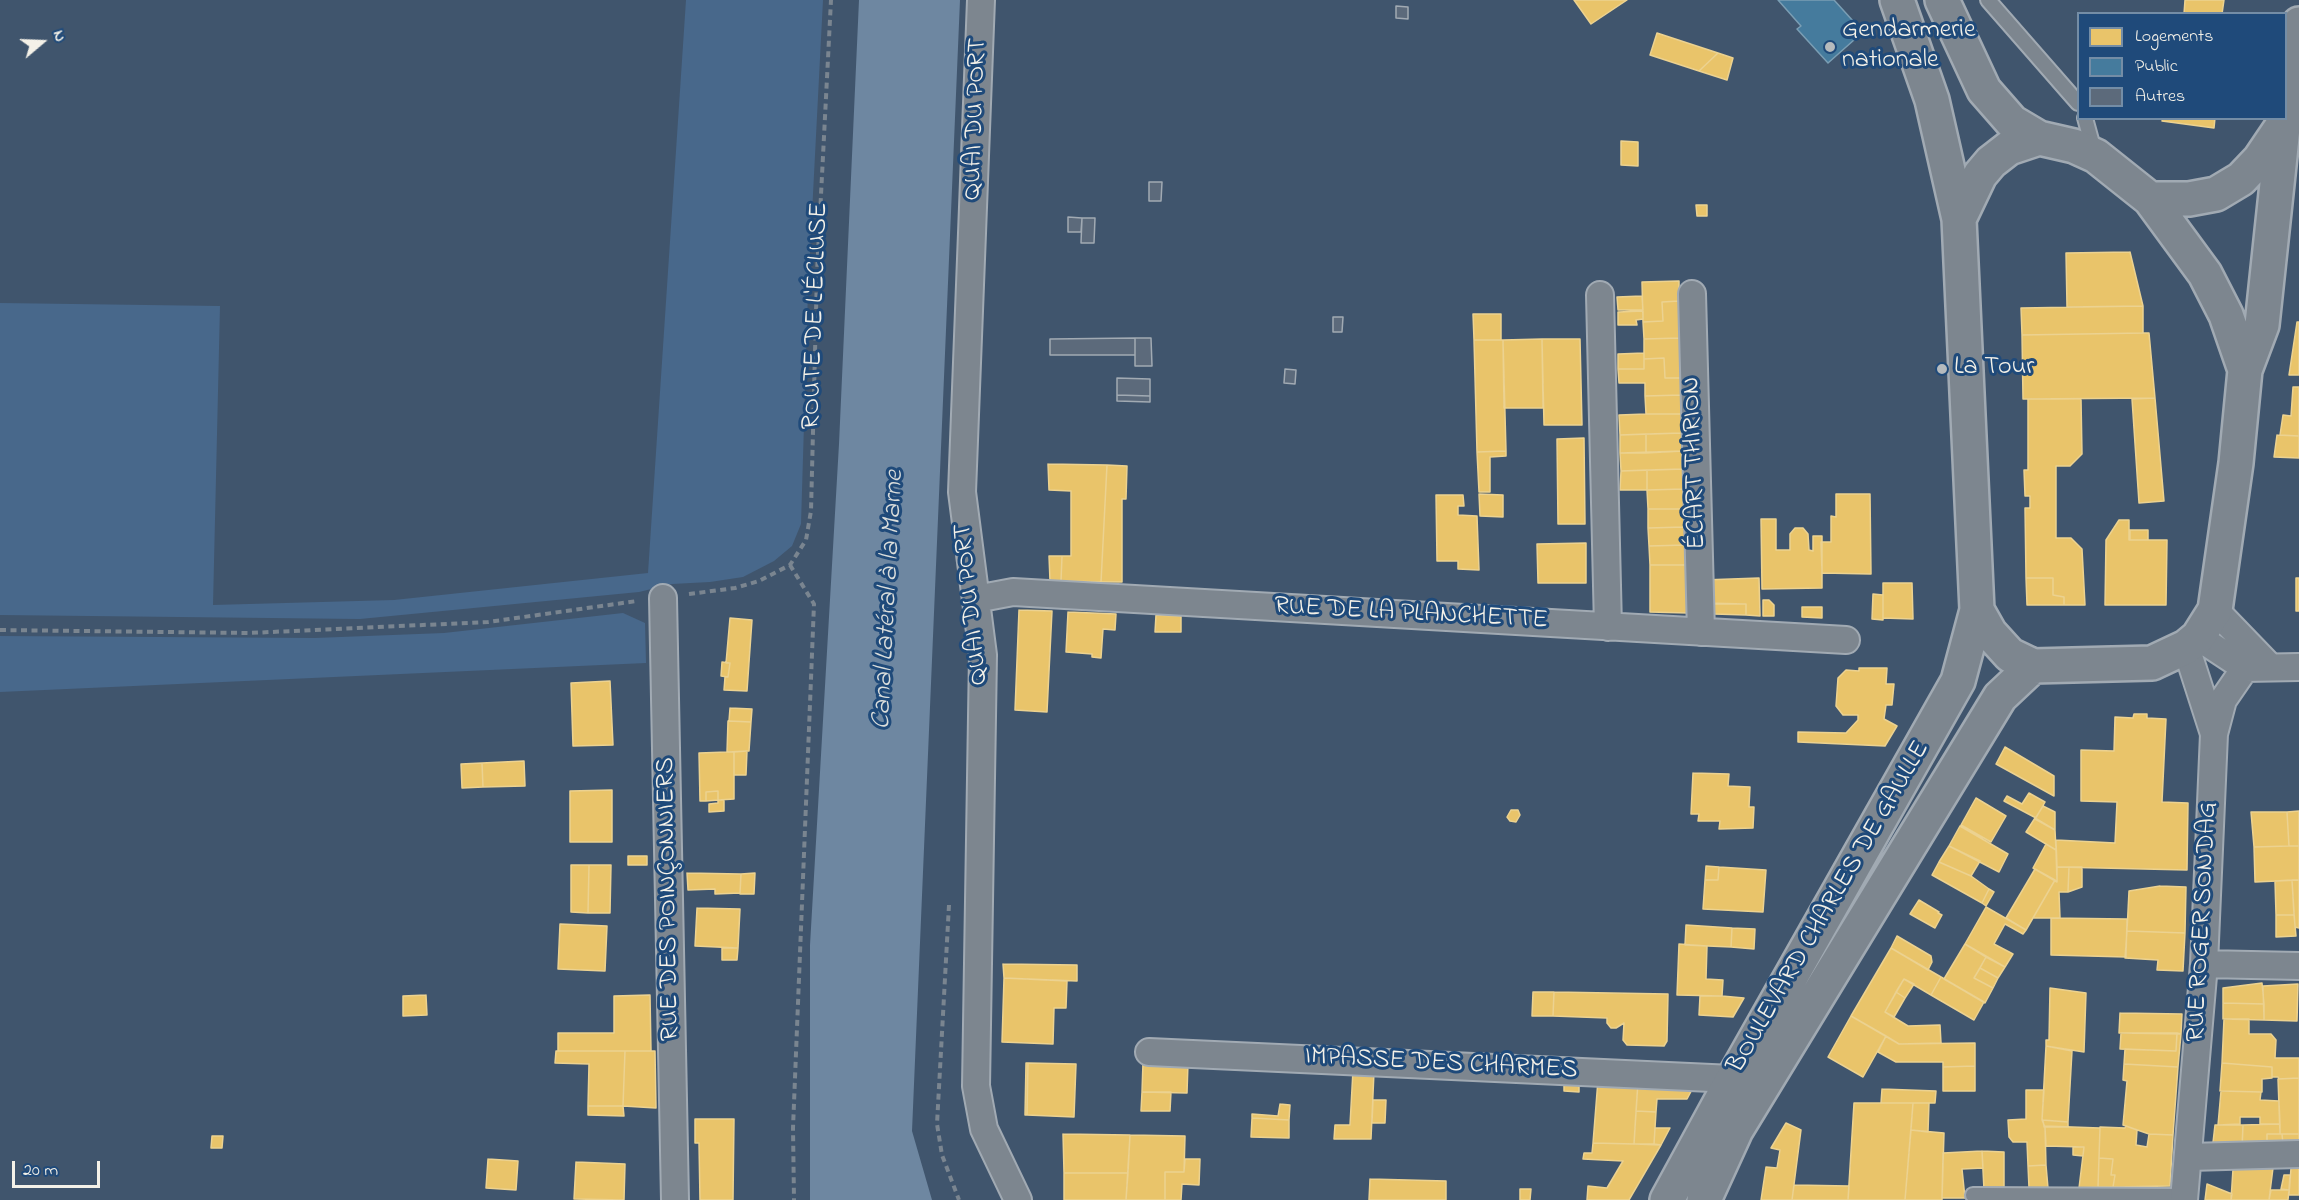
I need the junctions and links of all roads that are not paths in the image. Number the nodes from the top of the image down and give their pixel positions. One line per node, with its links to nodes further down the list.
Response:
1 (981, 0): 21 (street, QUAI DU PORT)
2 (1897, 0): 8 (main road)
3 (1942, 0): 6 (main road)
4 (1988, 0): 9 (lane)
5 (2299, 24): 7 (main road)
6 (1984, 90): 8 (main road); 13 (main road)
7 (2287, 98)
8 (1932, 100): 16 (main road)
9 (2077, 101)
10 (2086, 120): 14 (lane)
11 (2282, 120): 15 (main road)
12 (2284, 120): 19 (main road)
13 (2039, 138): 14 (main road); 16 (main road)
14 (2096, 156): 15 (main road)
15 (2150, 199): 19 (main road)
16 (1959, 219): 22 (main road)
17 (1692, 294): 25 (street, ÉCART THIRION)
18 (1600, 295): 24 (street)
19 (2245, 370): 23 (main road)
20 (663, 598): 40 (street, RUE DES POINÇONNIERS)
21 (976, 599): 24 (street, RUE DE LA PLANCHETTE); 41 (street, QUAI DU PORT)
22 (1977, 610): 28 (main road); 35 (main road, BOULEVARD CHARLES DE GAULLE)
23 (2215, 610): 27 (main road); 29 (street)
24 (1608, 627): 25 (street, RUE DE LA PLANCHETTE)
25 (1701, 632): 26 (street, RUE DE LA PLANCHETTE)
26 (1846, 640)
27 (2192, 642): 28 (main road); 29 (street); 31 (street, RUE ROGER SONDAG)
28 (2033, 666): 43 (main road, BOULEVARD CHARLES DE GAULLE)
29 (2257, 668): 30 (street); 31 (street)
30 (2299, 668)
31 (2214, 734): 32 (street, RUE ROGER SONDAG)
32 (2204, 964): 33 (street); 37 (street, RUE ROGER SONDAG)
33 (2299, 966)
34 (1149, 1052): 35 (street, IMPASSE DES CHARMES)
35 (1733, 1079): 42 (main road, BOULEVARD CHARLES DE GAULLE)
36 (2299, 1154): 37 (street)
37 (2189, 1157): 39 (street, RUE ROGER SONDAG)
38 (1973, 1195): 39 (lane)
39 (2184, 1198)
40 (675, 1200)
41 (1018, 1200)
42 (1667, 1200)
43 (1704, 1200)

